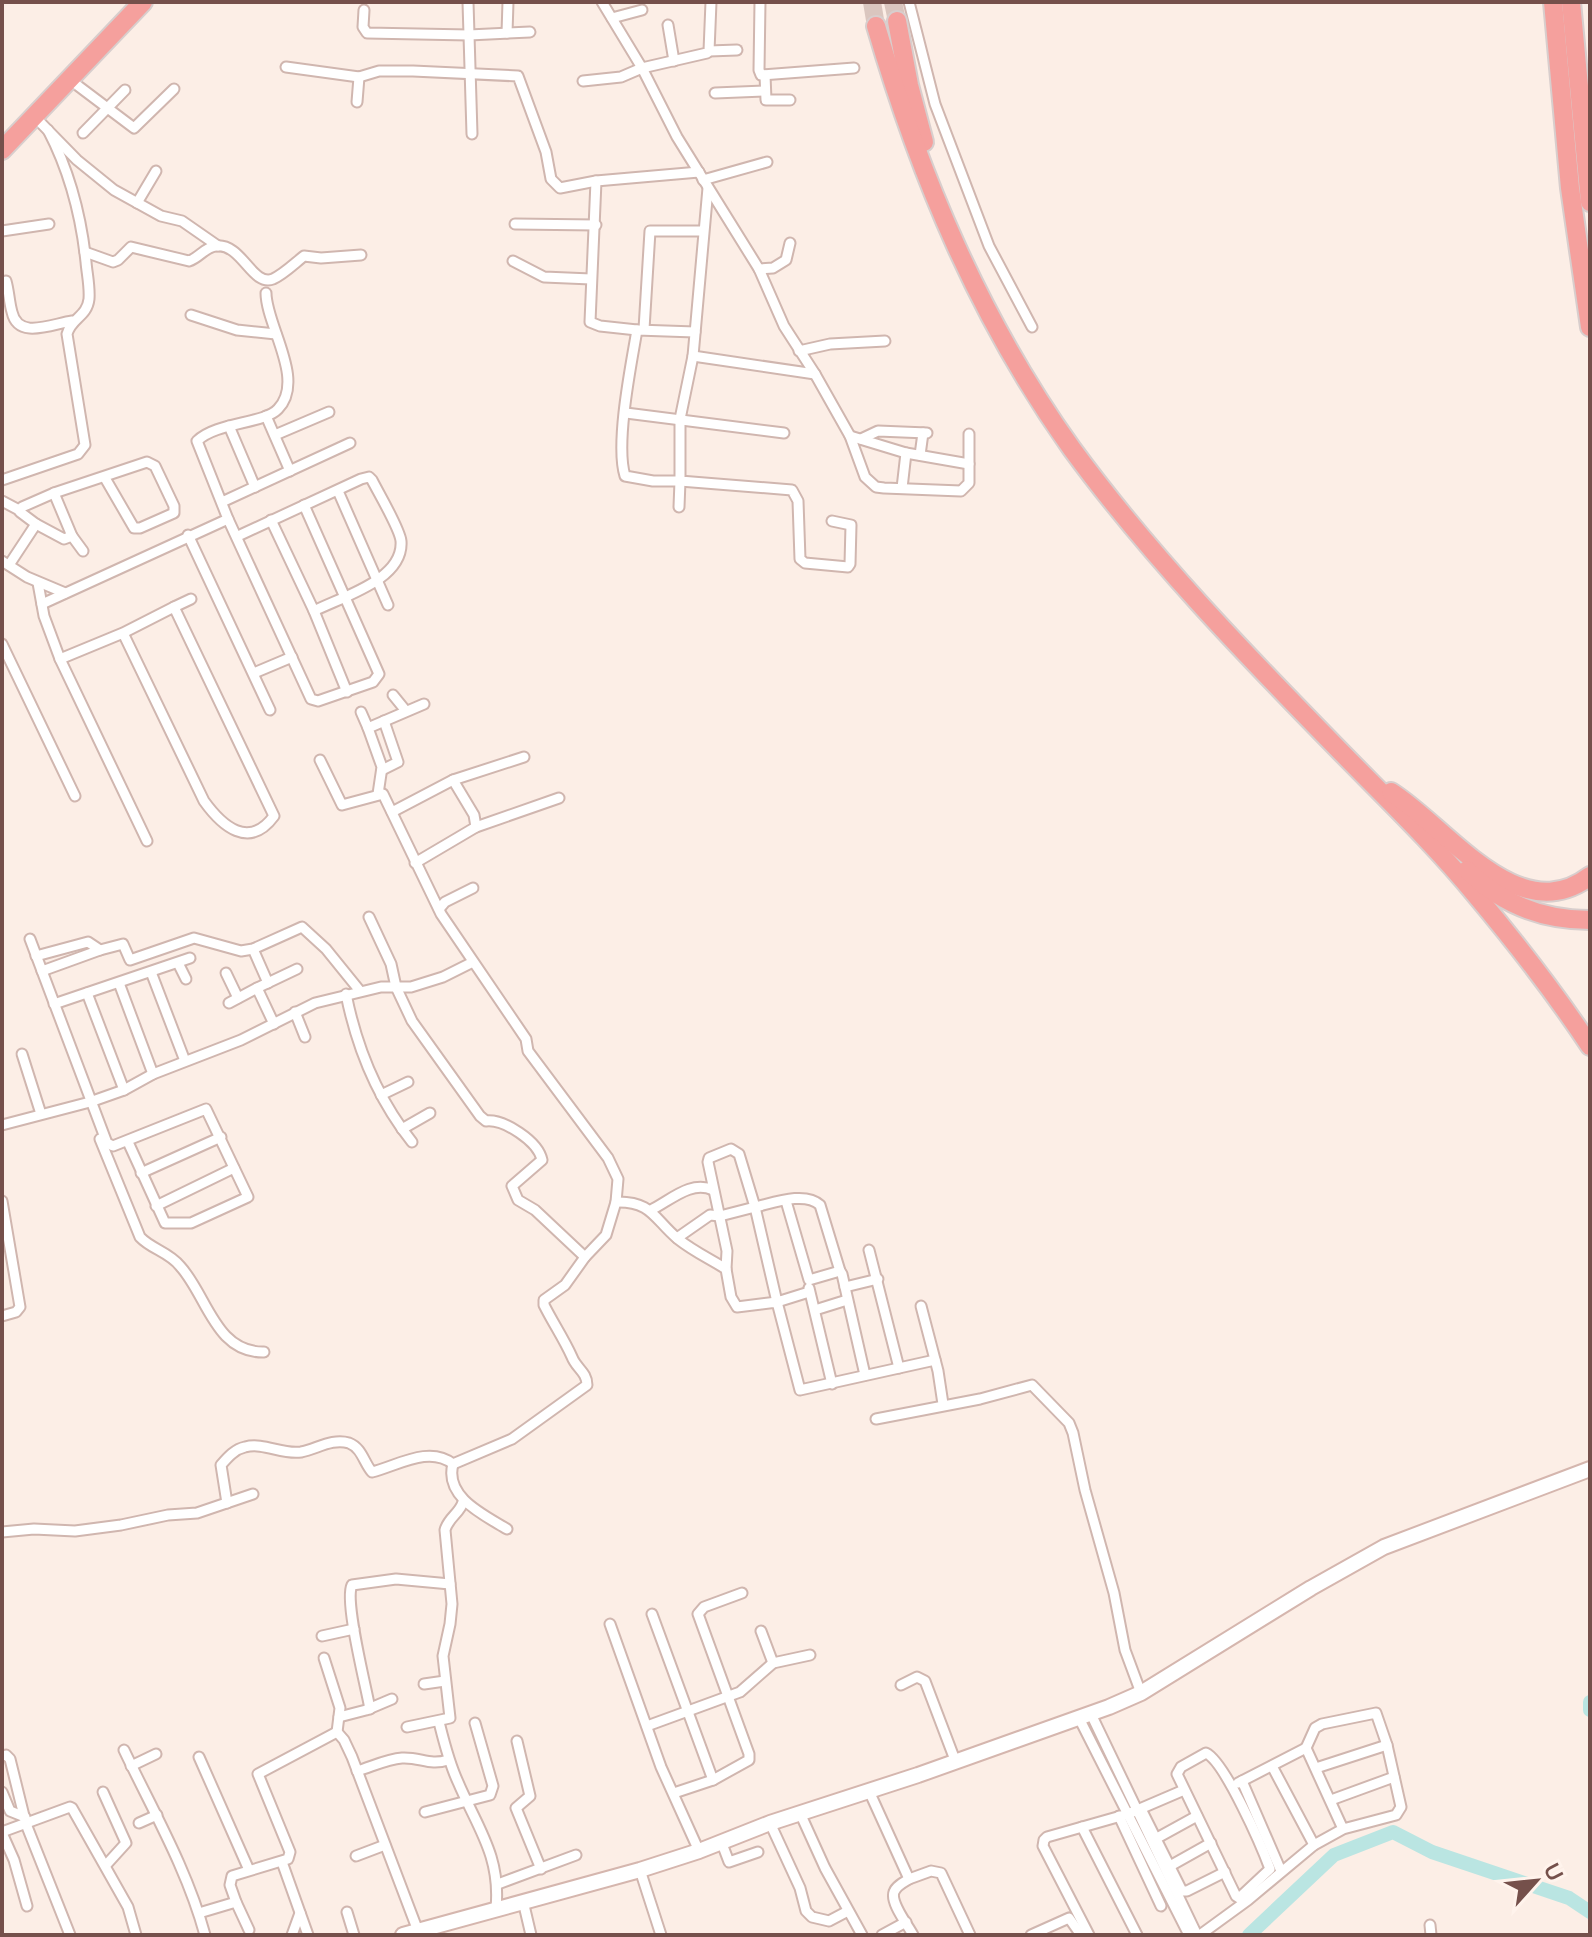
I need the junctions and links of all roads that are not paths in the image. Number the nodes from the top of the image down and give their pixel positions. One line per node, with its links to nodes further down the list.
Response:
1 (143, 2): 28 (highway)
2 (468, 2): 18 (street)
3 (508, 2): 17 (street)
4 (602, 2): 12 (street)
5 (711, 2): 20 (street)
6 (760, 2): 26 (street)
7 (909, 2): 64 (street)
8 (1553, 2): 65 (highway)
9 (1571, 2): 46 (highway)
10 (364, 10): 18 (street)
11 (642, 10): 12 (street)
12 (612, 18): 23 (street)
13 (897, 21): 135 (highway)
14 (668, 25): 21 (street)
15 (876, 26): 145 (highway)
16 (530, 32): 17 (street)
17 (507, 33): 18 (street)
18 (469, 35): 25 (street)
19 (737, 50): 20 (street)
20 (709, 51): 21 (street)
21 (674, 61): 23 (street)
22 (286, 67): 27 (street)
23 (642, 68): 29 (street); 44 (street)
24 (854, 68): 26 (street)
25 (469, 72): 27 (street); 40 (street); 45 (street)
26 (765, 75): 32 (street)
27 (359, 77): 35 (street)
28 (69, 79): 36 (street); 37 (highway)
29 (583, 81)
30 (174, 89): 36 (street)
31 (125, 90): 36 (street)
32 (765, 91): 33 (street); 34 (street)
33 (715, 93)
34 (790, 100)
35 (357, 102)
36 (105, 108): 39 (street)
37 (34, 116): 38 (street); 41 (highway)
38 (48, 130): 47 (street); 55 (street)
39 (83, 133)
40 (472, 134)
41 (5, 141)
42 (767, 162): 44 (street)
43 (156, 171): 47 (street)
44 (703, 180): 45 (street); 52 (street); 58 (street)
45 (596, 181): 50 (street)
46 (1590, 202)
47 (137, 203): 54 (street)
48 (49, 224): 51 (street)
49 (515, 224): 50 (street)
50 (596, 225): 59 (street)
51 (2, 231)
52 (703, 231): 66 (street); 67 (street)
53 (790, 243): 58 (street)
54 (218, 246): 55 (street); 56 (street)
55 (85, 252): 63 (street)
56 (361, 255)
57 (513, 261): 59 (street)
58 (759, 269): 70 (street)
59 (591, 279): 66 (street)
60 (6, 281): 63 (street)
61 (266, 293): 68 (street)
62 (191, 315): 68 (street)
63 (72, 321): 89 (street)
64 (1032, 327)
65 (1590, 327)
66 (641, 329): 67 (street); 74 (street)
67 (695, 332): 71 (street)
68 (276, 334): 75 (street)
69 (885, 341): 70 (street)
70 (799, 351): 72 (street)
71 (693, 356): 72 (street); 76 (street)
72 (815, 374): 81 (street)
73 (329, 412): 80 (street)
74 (626, 413): 76 (street); 90 (street)
75 (266, 416): 77 (street); 80 (street)
76 (680, 419): 78 (street); 90 (street)
77 (229, 426): 91 (street); 96 (street)
78 (784, 433)
79 (969, 434): 86 (street)
80 (275, 435): 87 (street)
81 (850, 436): 82 (street); 92 (street)
82 (861, 439): 84 (street); 85 (street)
83 (350, 443): 87 (street)
84 (906, 453): 85 (street); 92 (street)
85 (920, 455): 86 (street)
86 (969, 464): 92 (street)
87 (290, 471): 91 (street)
88 (105, 478): 88 (street); 94 (street)
89 (2, 480)
90 (680, 481): 98 (street); 102 (street)
91 (255, 487): 96 (street)
92 (902, 488)
93 (338, 491): 97 (street); 109 (street); 109 (street)
94 (54, 493): 99 (street); 105 (street)
95 (2, 501): 99 (street)
96 (222, 502): 100 (street)
97 (304, 505): 101 (street); 112 (street)
98 (679, 507)
99 (19, 510): 103 (street)
100 (228, 519): 104 (street); 106 (street)
101 (271, 520): 106 (street); 117 (street)
102 (832, 521)
103 (36, 524): 105 (street); 108 (street)
104 (188, 535): 111 (street); 122 (street)
105 (72, 536): 107 (street)
106 (238, 536): 120 (street)
107 (83, 551)
108 (5, 563): 110 (street)
109 (378, 582): 112 (street); 115 (street)
110 (38, 583): 111 (street); 114 (street)
111 (65, 593): 114 (street)
112 (344, 596): 117 (street); 123 (street)
113 (191, 599): 116 (street)
114 (42, 604): 121 (street)
115 (388, 605)
116 (174, 607): 118 (street); 118 (street)
117 (314, 611): 123 (street)
118 (123, 633): 121 (street)
119 (2, 644): 137 (street)
120 (292, 657): 122 (street); 123 (street)
121 (60, 659): 141 (street)
122 (254, 673): 126 (street)
123 (347, 692)
124 (393, 695): 127 (street)
125 (424, 704): 127 (street)
126 (270, 710)
127 (406, 711): 129 (street)
128 (361, 712): 130 (street)
129 (384, 721): 130 (street); 133 (street)
130 (368, 728): 133 (street)
131 (524, 757): 134 (street)
132 (320, 760): 136 (street)
133 (382, 770): 136 (street)
134 (453, 780): 139 (street); 140 (street)
135 (1391, 792): 143 (highway); 148 (highway)
136 (378, 794): 139 (street)
137 (75, 796)
138 (559, 798): 140 (street)
139 (392, 812): 142 (street)
140 (476, 827): 142 (street)
141 (147, 841)
142 (415, 863): 146 (street)
143 (1590, 876)
144 (473, 888): 146 (street)
145 (1475, 893): 149 (highway); 175 (highway)
146 (439, 909): 156 (street)
147 (369, 917): 166 (street)
148 (1590, 920)
149 (1590, 930)
150 (30, 939): 153 (street)
151 (253, 949): 155 (street); 165 (street); 168 (street)
152 (100, 950): 153 (street); 155 (street); 159 (street)
153 (36, 956): 159 (street)
154 (190, 958): 157 (street)
155 (130, 960): 162 (street)
156 (473, 962): 166 (street); 195 (street)
157 (178, 963): 160 (street); 163 (street)
158 (297, 969): 165 (street)
159 (42, 971): 171 (street)
160 (151, 972): 162 (street); 177 (street)
161 (226, 973): 167 (street)
162 (136, 976): 164 (street)
163 (186, 979)
164 (119, 983): 169 (street); 178 (street)
165 (268, 983): 167 (street)
166 (396, 987): 168 (street); 202 (street)
167 (257, 988): 173 (street)
168 (360, 991): 170 (street)
169 (87, 993): 171 (street); 180 (street)
170 (346, 994): 172 (street); 181 (street)
171 (54, 1004): 182 (street)
172 (295, 1012): 173 (street); 174 (street)
173 (274, 1024): 177 (street)
174 (305, 1037)
175 (1590, 1046)
176 (22, 1054): 184 (street)
177 (185, 1061): 178 (street)
178 (153, 1074): 180 (street)
179 (408, 1082): 181 (street)
180 (124, 1090): 182 (street)
181 (381, 1095): 186 (street)
182 (87, 1103): 184 (street); 188 (street); 214 (street)
183 (430, 1113): 186 (street)
184 (41, 1114): 185 (street)
185 (2, 1125)
186 (402, 1129): 189 (street)
187 (221, 1137): 188 (street); 190 (street); 191 (street)
188 (128, 1142): 191 (street)
189 (412, 1142)
190 (234, 1168): 196 (street); 196 (street)
191 (141, 1173): 196 (street)
192 (713, 1190): 197 (street); 198 (street); 199 (street)
193 (2, 1201): 213 (street)
194 (786, 1201): 197 (street); 204 (street); 206 (street)
195 (616, 1202): 198 (street); 202 (street)
196 (156, 1206)
197 (755, 1207): 199 (street); 210 (street)
198 (651, 1210): 200 (street)
199 (720, 1216): 200 (street); 203 (street)
200 (677, 1238): 203 (street)
201 (869, 1250): 205 (street)
202 (585, 1257): 221 (street)
203 (726, 1269): 210 (street)
204 (840, 1271): 206 (street); 207 (street)
205 (878, 1279): 207 (street); 216 (street)
206 (809, 1280): 208 (street)
207 (845, 1287): 209 (street)
208 (809, 1292): 210 (street); 212 (street)
209 (847, 1300): 212 (street); 217 (street)
210 (777, 1302): 218 (street)
211 (921, 1306): 215 (street)
212 (815, 1310): 218 (street)
213 (2, 1316)
214 (264, 1352)
215 (935, 1360): 216 (street); 219 (street)
216 (899, 1368): 217 (street)
217 (865, 1375): 218 (street)
218 (832, 1384)
219 (943, 1404): 220 (street); 241 (street)
220 (876, 1419)
221 (453, 1464): 224 (street); 225 (street)
222 (1590, 1469): 241 (street)
223 (253, 1494): 225 (street)
224 (463, 1502): 226 (street); 228 (street)
225 (227, 1503): 227 (street)
226 (507, 1529)
227 (2, 1532)
228 (450, 1584): 232 (street); 238 (street)
229 (742, 1593): 242 (street)
230 (652, 1614): 245 (street)
231 (610, 1624): 250 (street)
232 (354, 1629): 234 (street); 244 (street)
233 (761, 1631): 237 (street)
234 (322, 1636)
235 (810, 1655): 237 (street)
236 (324, 1658): 247 (street)
237 (773, 1663): 242 (street)
238 (445, 1681): 239 (street); 248 (street)
239 (424, 1684)
240 (901, 1685): 263 (street)
241 (1141, 1693): 246 (street)
242 (727, 1697): 245 (street); 269 (street)
243 (392, 1699): 244 (street)
244 (370, 1709): 247 (street)
245 (686, 1711): 250 (street); 269 (street)
246 (1085, 1716): 254 (street); 256 (street); 263 (street)
247 (339, 1717): 252 (street)
248 (439, 1722): 251 (street); 262 (street)
249 (475, 1723): 278 (street)
250 (647, 1726): 276 (street)
251 (407, 1727)
252 (337, 1732): 267 (street); 300 (street)
253 (517, 1741): 303 (street)
254 (1105, 1742): 256 (street); 277 (street)
255 (1387, 1745): 257 (street); 266 (street); 268 (street)
256 (1094, 1748): 277 (street)
257 (1306, 1748): 265 (street); 266 (street)
258 (124, 1750): 264 (street)
259 (156, 1754): 264 (street)
260 (2, 1756): 285 (street)
261 (199, 1757): 304 (street)
262 (448, 1760): 267 (street); 278 (street)
263 (955, 1760): 273 (street)
264 (131, 1766): 283 (street)
265 (1272, 1766): 270 (street); 295 (street)
266 (1316, 1768): 279 (street)
267 (357, 1771): 294 (street)
268 (1394, 1777): 279 (street); 289 (street)
269 (713, 1780): 276 (street)
270 (1242, 1781): 271 (street); 306 (street)
271 (1231, 1787): 272 (street); 307 (street)
272 (1184, 1790): 282 (street); 284 (street)
273 (869, 1791): 281 (street); 308 (street)
274 (2, 1792): 285 (street)
275 (103, 1792): 301 (street)
276 (674, 1793): 296 (street)
277 (1124, 1797): 282 (street)
278 (466, 1800): 280 (street); 309 (street)
279 (1331, 1800): 289 (street)
280 (425, 1812)
281 (800, 1813): 287 (street); 315 (street)
282 (1131, 1813): 288 (street); 291 (street); 313 (street); 338 (street); 339 (street)
283 (157, 1815): 286 (street); 317 (street)
284 (1197, 1816): 291 (street); 293 (street)
285 (26, 1820): 290 (street); 301 (street); 324 (street)
286 (139, 1823)
287 (770, 1823): 292 (street); 315 (street)
288 (1082, 1827): 336 (street); 337 (street)
289 (1343, 1829): 295 (street)
290 (2, 1833): 312 (street)
291 (1157, 1838): 302 (street)
292 (721, 1841): 296 (street); 297 (street)
293 (1211, 1843): 302 (street); 307 (street)
294 (385, 1845): 299 (street); 321 (street)
295 (1314, 1845): 306 (street)
296 (699, 1851): 305 (street)
297 (758, 1852)
298 (576, 1855): 303 (street)
299 (356, 1856)
300 (282, 1862): 304 (street); 318 (street)
301 (106, 1865): 325 (street)
302 (1170, 1866): 307 (street)
303 (541, 1869): 309 (street)
304 (249, 1870): 311 (street)
305 (640, 1870): 310 (street); 330 (street)
306 (1281, 1871): 339 (street)
307 (1225, 1872)
308 (909, 1879): 319 (street); 334 (street)
309 (498, 1884): 314 (street)
310 (523, 1901): 314 (street); 329 (street)
311 (236, 1902): 317 (street); 320 (street)
312 (27, 1906)
313 (1161, 1906)
314 (496, 1908): 321 (street)
315 (848, 1911): 331 (street)
316 (347, 1912): 328 (street)
317 (199, 1913): 326 (street)
318 (300, 1913): 322 (street); 327 (street)
319 (906, 1922): 332 (street); 333 (street)
320 (249, 1930)
321 (411, 1933)
322 (293, 1934)
323 (1034, 1934): 335 (street)
324 (70, 1935)
325 (136, 1935)
326 (205, 1935)
327 (308, 1935)
328 (354, 1935)
329 (531, 1935)
330 (661, 1935)
331 (862, 1935)
332 (882, 1935)
333 (913, 1935)
334 (970, 1935)
335 (1081, 1935)
336 (1089, 1935)
337 (1137, 1935)
338 (1189, 1935)
339 (1198, 1935)

